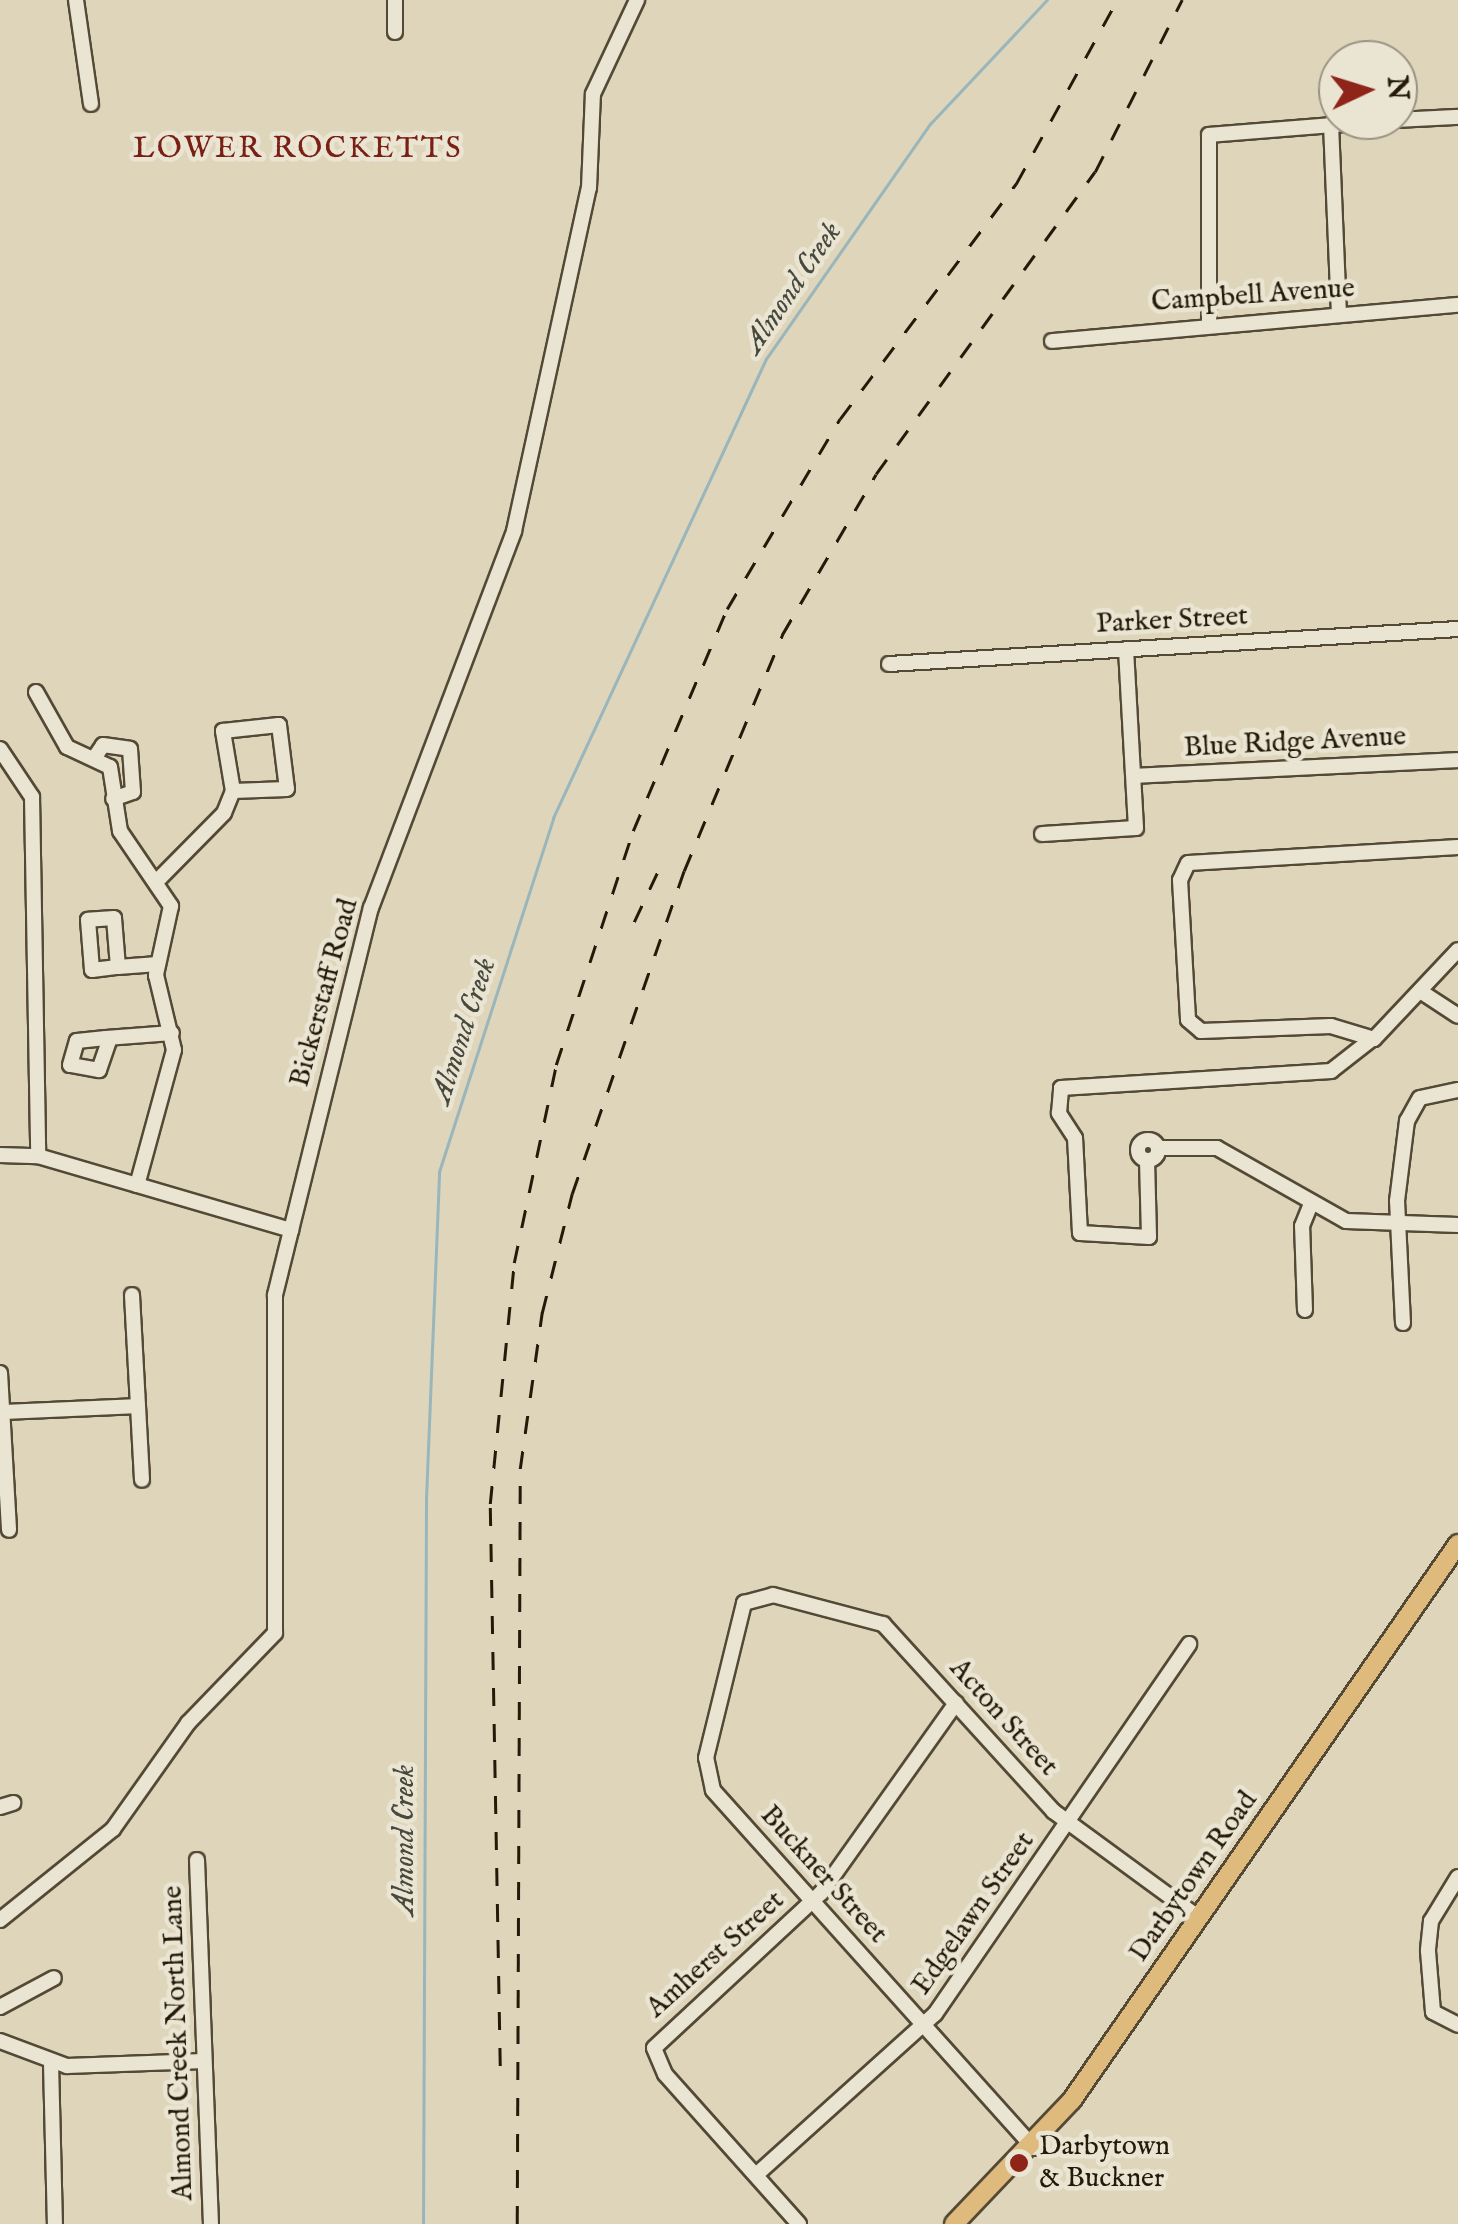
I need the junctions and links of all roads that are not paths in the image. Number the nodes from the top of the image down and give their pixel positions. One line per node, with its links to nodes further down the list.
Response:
1 (76, 0): 5 (street)
2 (394, 0): 4 (street)
3 (637, 0): 42 (street, Bickerstaff Road)
4 (396, 32)
5 (91, 104)
6 (1458, 116): 7 (street)
7 (1418, 119)
8 (1318, 125): 12 (street)
9 (1332, 140): 11 (street)
10 (1458, 305): 11 (street, Campbell Avenue)
11 (1339, 312): 12 (street, Campbell Avenue)
12 (1209, 321): 13 (street, Campbell Avenue)
13 (1052, 341)
14 (1458, 629): 15 (street, Parker Street)
15 (1126, 649): 16 (street, Parker Street); 21 (street)
16 (890, 664)
17 (36, 692): 19 (street)
18 (0, 749): 37 (street)
19 (95, 756): 23 (street); 23 (street)
20 (1458, 760): 21 (street, Blue Ridge Avenue)
21 (1134, 776): 24 (street)
22 (233, 791): 22 (street); 26 (street)
23 (114, 799): 26 (street)
24 (1042, 834)
25 (1458, 847): 34 (street)
26 (158, 881): 28 (street)
27 (1458, 950): 30 (street)
28 (158, 964): 29 (street); 32 (street)
29 (118, 968)
30 (1420, 992): 31 (street); 34 (street)
31 (1458, 1016)
32 (172, 1033): 33 (street); 38 (street)
33 (110, 1038)
34 (1372, 1039): 39 (street)
35 (1458, 1090): 41 (street)
36 (0, 1154): 37 (street)
37 (38, 1156): 38 (street)
38 (136, 1185): 42 (street)
39 (1310, 1204): 41 (street); 44 (street)
40 (1458, 1224): 41 (street)
41 (1398, 1227): 45 (street)
42 (292, 1230): 60 (street, Bickerstaff Road)
43 (132, 1295): 47 (street)
44 (1305, 1310)
45 (1403, 1324)
46 (0, 1373): 48 (street)
47 (138, 1406): 48 (street); 49 (street)
48 (2, 1412): 50 (street)
49 (142, 1480)
50 (9, 1530)
51 (1455, 1553): 59 (main road, Darbytown Road)
52 (755, 1595): 54 (street, Acton Street); 58 (street, Buckner Street)
53 (1189, 1644): 55 (street, Edgelawn Street)
54 (956, 1703): 55 (street, Acton Street); 58 (street, Amherst Street)
55 (1068, 1824): 59 (street, Acton Street); 64 (street, Edgelawn Street)
56 (197, 1860): 66 (street, Almond Creek North Lane)
57 (1458, 1877): 63 (street)
58 (814, 1900): 64 (street, Buckner Street); 69 (street, Amherst Street)
59 (1199, 1918): 68 (main road, Darbytown Road)
60 (0, 1920)
61 (54, 1978): 62 (street)
62 (0, 2007)
63 (1458, 2025)
64 (924, 2026): 68 (street, Buckner Street); 69 (street, Edgelawn Street)
65 (0, 2041): 67 (street)
66 (204, 2061): 67 (street); 71 (street, Almond Creek North Lane)
67 (51, 2063): 70 (street)
68 (1034, 2148): 73 (main road, Darbytown Road)
69 (756, 2175): 72 (street)
70 (54, 2224)
71 (210, 2224)
72 (799, 2224)
73 (954, 2224)

